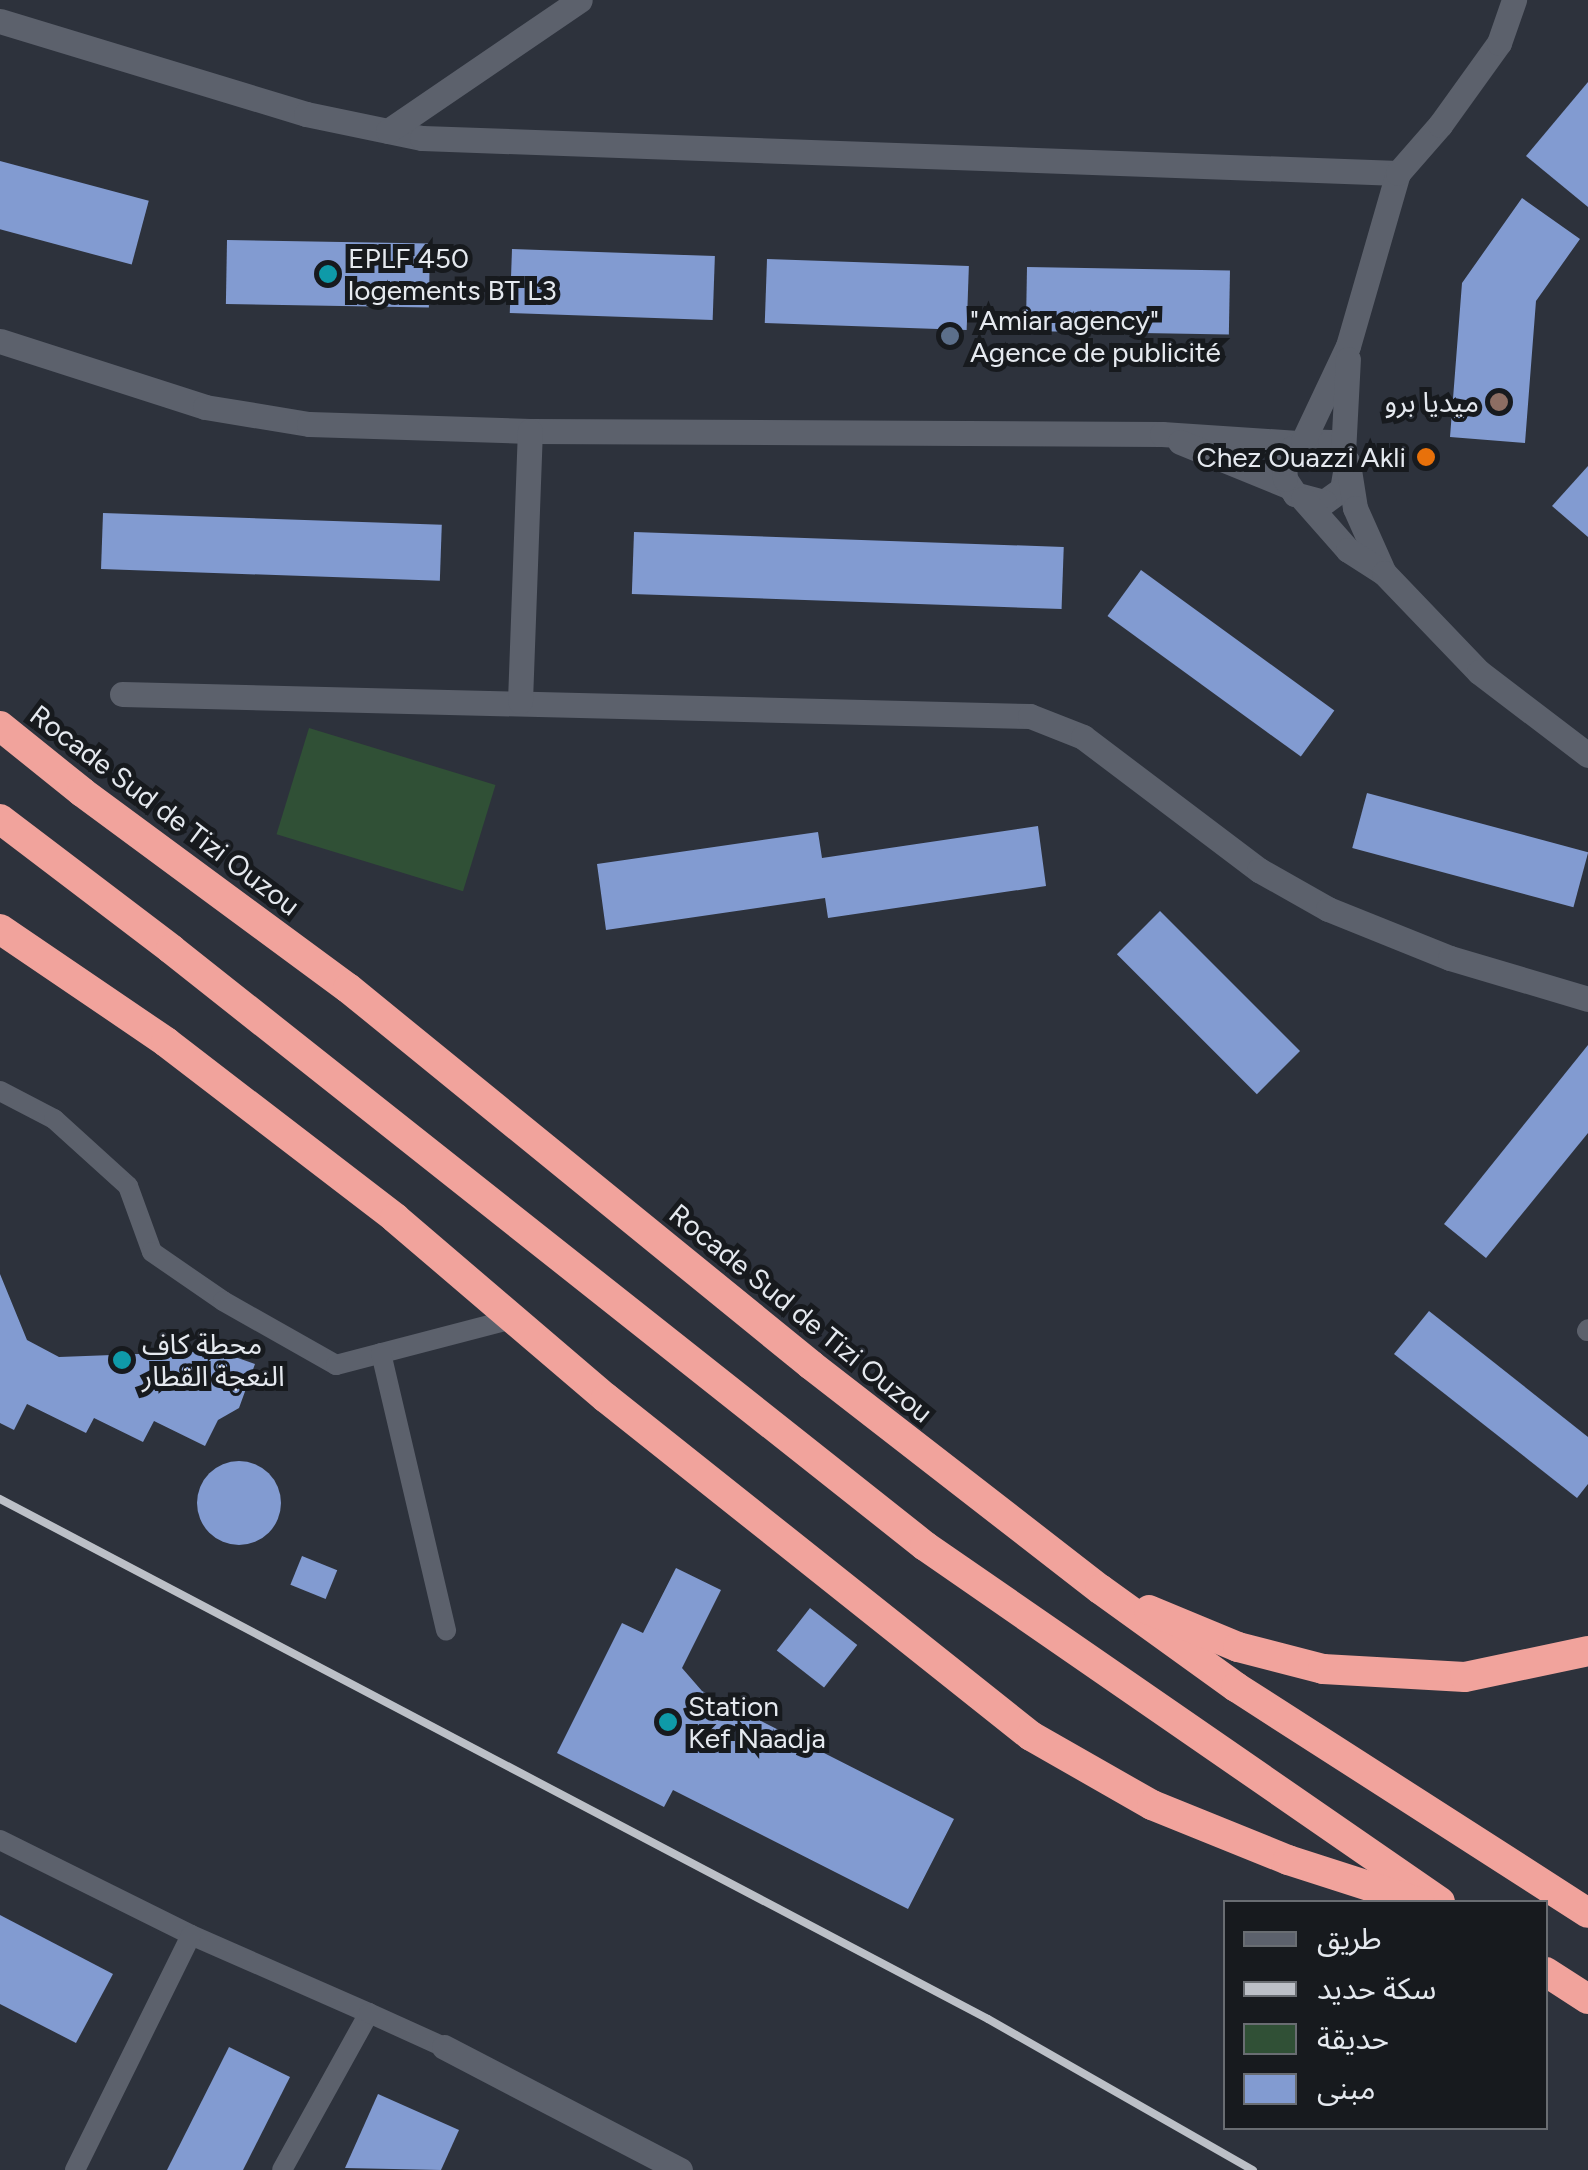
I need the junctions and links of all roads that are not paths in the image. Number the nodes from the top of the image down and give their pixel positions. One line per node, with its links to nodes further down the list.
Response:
1 (580, 0): 4 (street)
2 (1514, 0): 5 (street)
3 (0, 21): 4 (street)
4 (388, 130): 5 (street)
5 (1398, 173): 7 (street)
6 (0, 341): 8 (street)
7 (1348, 346): 10 (street); 11 (street)
8 (530, 430): 9 (street); 15 (street)
9 (1162, 434): 10 (street); 12 (street)
10 (1300, 442): 11 (street); 12 (street)
11 (1346, 461): 12 (street); 13 (street)
12 (1295, 493): 13 (street)
13 (1384, 573): 17 (street)
14 (122, 694): 15 (street)
15 (520, 701): 20 (street)
16 (0, 726): 24 (highway, Rocade Sud de Tizi Ouzou)
17 (1588, 756)
18 (0, 819): 29 (highway)
19 (0, 929): 22 (highway)
20 (1588, 999)
21 (0, 1090): 23 (lane)
22 (516, 1318): 23 (lane); 28 (highway)
23 (381, 1353): 25 (lane)
24 (1100, 1589): 26 (highway); 30 (highway, Rocade Sud de Tizi Ouzou)
25 (446, 1630)
26 (1588, 1650)
27 (0, 1840): 31 (lane)
28 (1413, 1900)
29 (1437, 1900)
30 (1588, 1913)
31 (191, 1934): 34 (lane); 36 (lane)
32 (1548, 1973): 33 (highway)
33 (1588, 1999)
34 (368, 2013): 35 (lane); 37 (lane)
35 (444, 2047): 38 (street)
36 (75, 2170)
37 (282, 2170)
38 (680, 2170)

